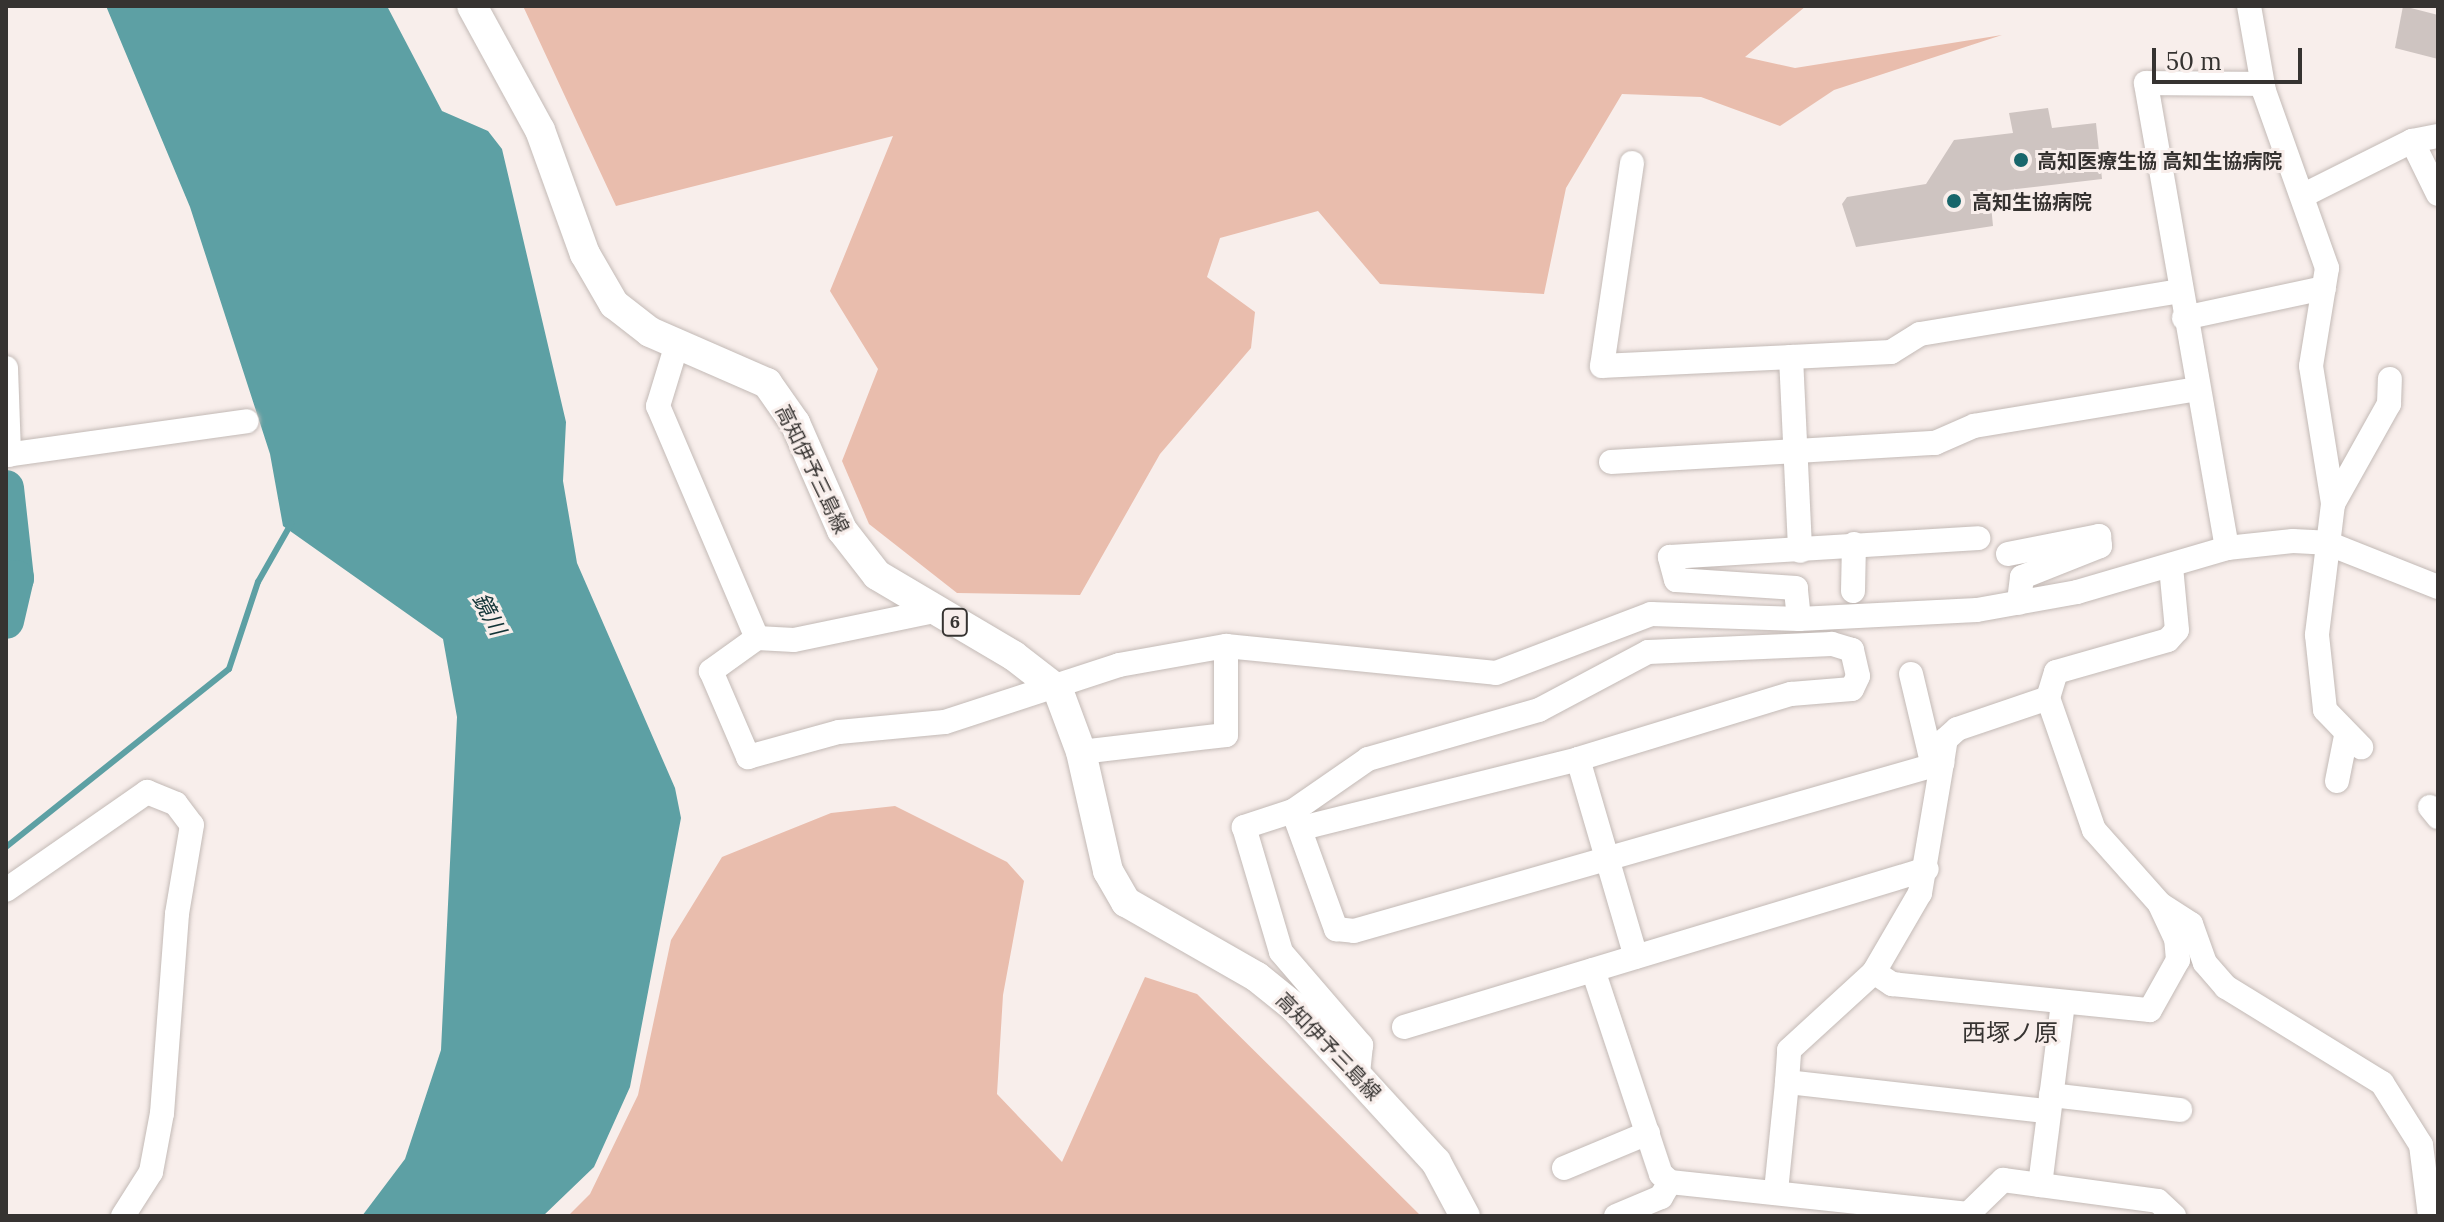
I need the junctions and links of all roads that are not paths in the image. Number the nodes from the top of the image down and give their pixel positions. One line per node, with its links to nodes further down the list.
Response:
1 (472, 6): 12 (main road, 高知伊予三島線 / 6)
2 (2249, 6): 3 (street)
3 (2262, 84): 7 (street); 10 (street)
4 (2438, 136): 5 (street)
5 (2412, 141): 7 (street); 8 (street)
6 (1632, 163): 13 (street)
7 (2306, 194): 9 (street)
8 (2438, 194)
9 (2324, 288): 11 (street); 21 (street)
10 (2179, 291): 11 (street); 13 (street)
11 (2184, 318): 16 (street)
12 (677, 344): 32 (main road, 高知伊予三島線 / 6); 34 (street)
13 (1791, 357): 18 (street)
14 (6, 368): 19 (street)
15 (2390, 379): 21 (street)
16 (2197, 389): 18 (street); 25 (street)
17 (247, 421): 19 (street)
18 (1797, 450): 20 (street); 26 (street)
19 (7, 455)
20 (1611, 462)
21 (2333, 504): 23 (street)
22 (1978, 538): 24 (street)
23 (2327, 543): 25 (street); 29 (street); 42 (street)
24 (1854, 544): 26 (street); 30 (street)
25 (2227, 548): 28 (street)
26 (1800, 551): 33 (street)
27 (2008, 554): 31 (street)
28 (2171, 567): 31 (street); 38 (street)
29 (2438, 587)
30 (1853, 591)
31 (2019, 603): 33 (street)
32 (934, 611): 34 (street); 37 (main road, 高知伊予三島線 / 6)
33 (1799, 619): 35 (street)
34 (757, 638): 37 (street)
35 (1226, 646): 37 (street); 39 (street)
36 (1911, 674): 41 (street)
37 (1058, 690): 39 (main road, 高知伊予三島線)
38 (2048, 698): 41 (street); 47 (street)
39 (1081, 752): 53 (main road, 高知伊予三島線)
40 (1578, 759): 43 (street); 43 (street); 44 (street)
41 (1937, 762): 44 (street); 45 (street)
42 (2337, 781)
43 (1298, 820): 44 (street); 53 (street)
44 (1609, 854): 48 (street)
45 (1927, 869): 48 (street); 50 (street)
46 (6, 890): 62 (street)
47 (2160, 904): 51 (street); 66 (street)
48 (1636, 957): 49 (street)
49 (1593, 970): 52 (street); 57 (street)
50 (1874, 972): 51 (street); 54 (street)
51 (2063, 1002): 55 (street)
52 (1404, 1027)
53 (1358, 1076): 63 (main road, 高知伊予三島線)
54 (1787, 1082): 55 (street); 61 (street)
55 (2048, 1103): 56 (street); 60 (street)
56 (2180, 1110)
57 (1648, 1133): 58 (street); 59 (street)
58 (1564, 1168)
59 (1670, 1182): 61 (street); 64 (street)
60 (2040, 1185): 61 (street); 65 (street)
61 (1776, 1191)
62 (123, 1216)
63 (1465, 1216)
64 (1616, 1216)
65 (2174, 1216)
66 (2430, 1216)

